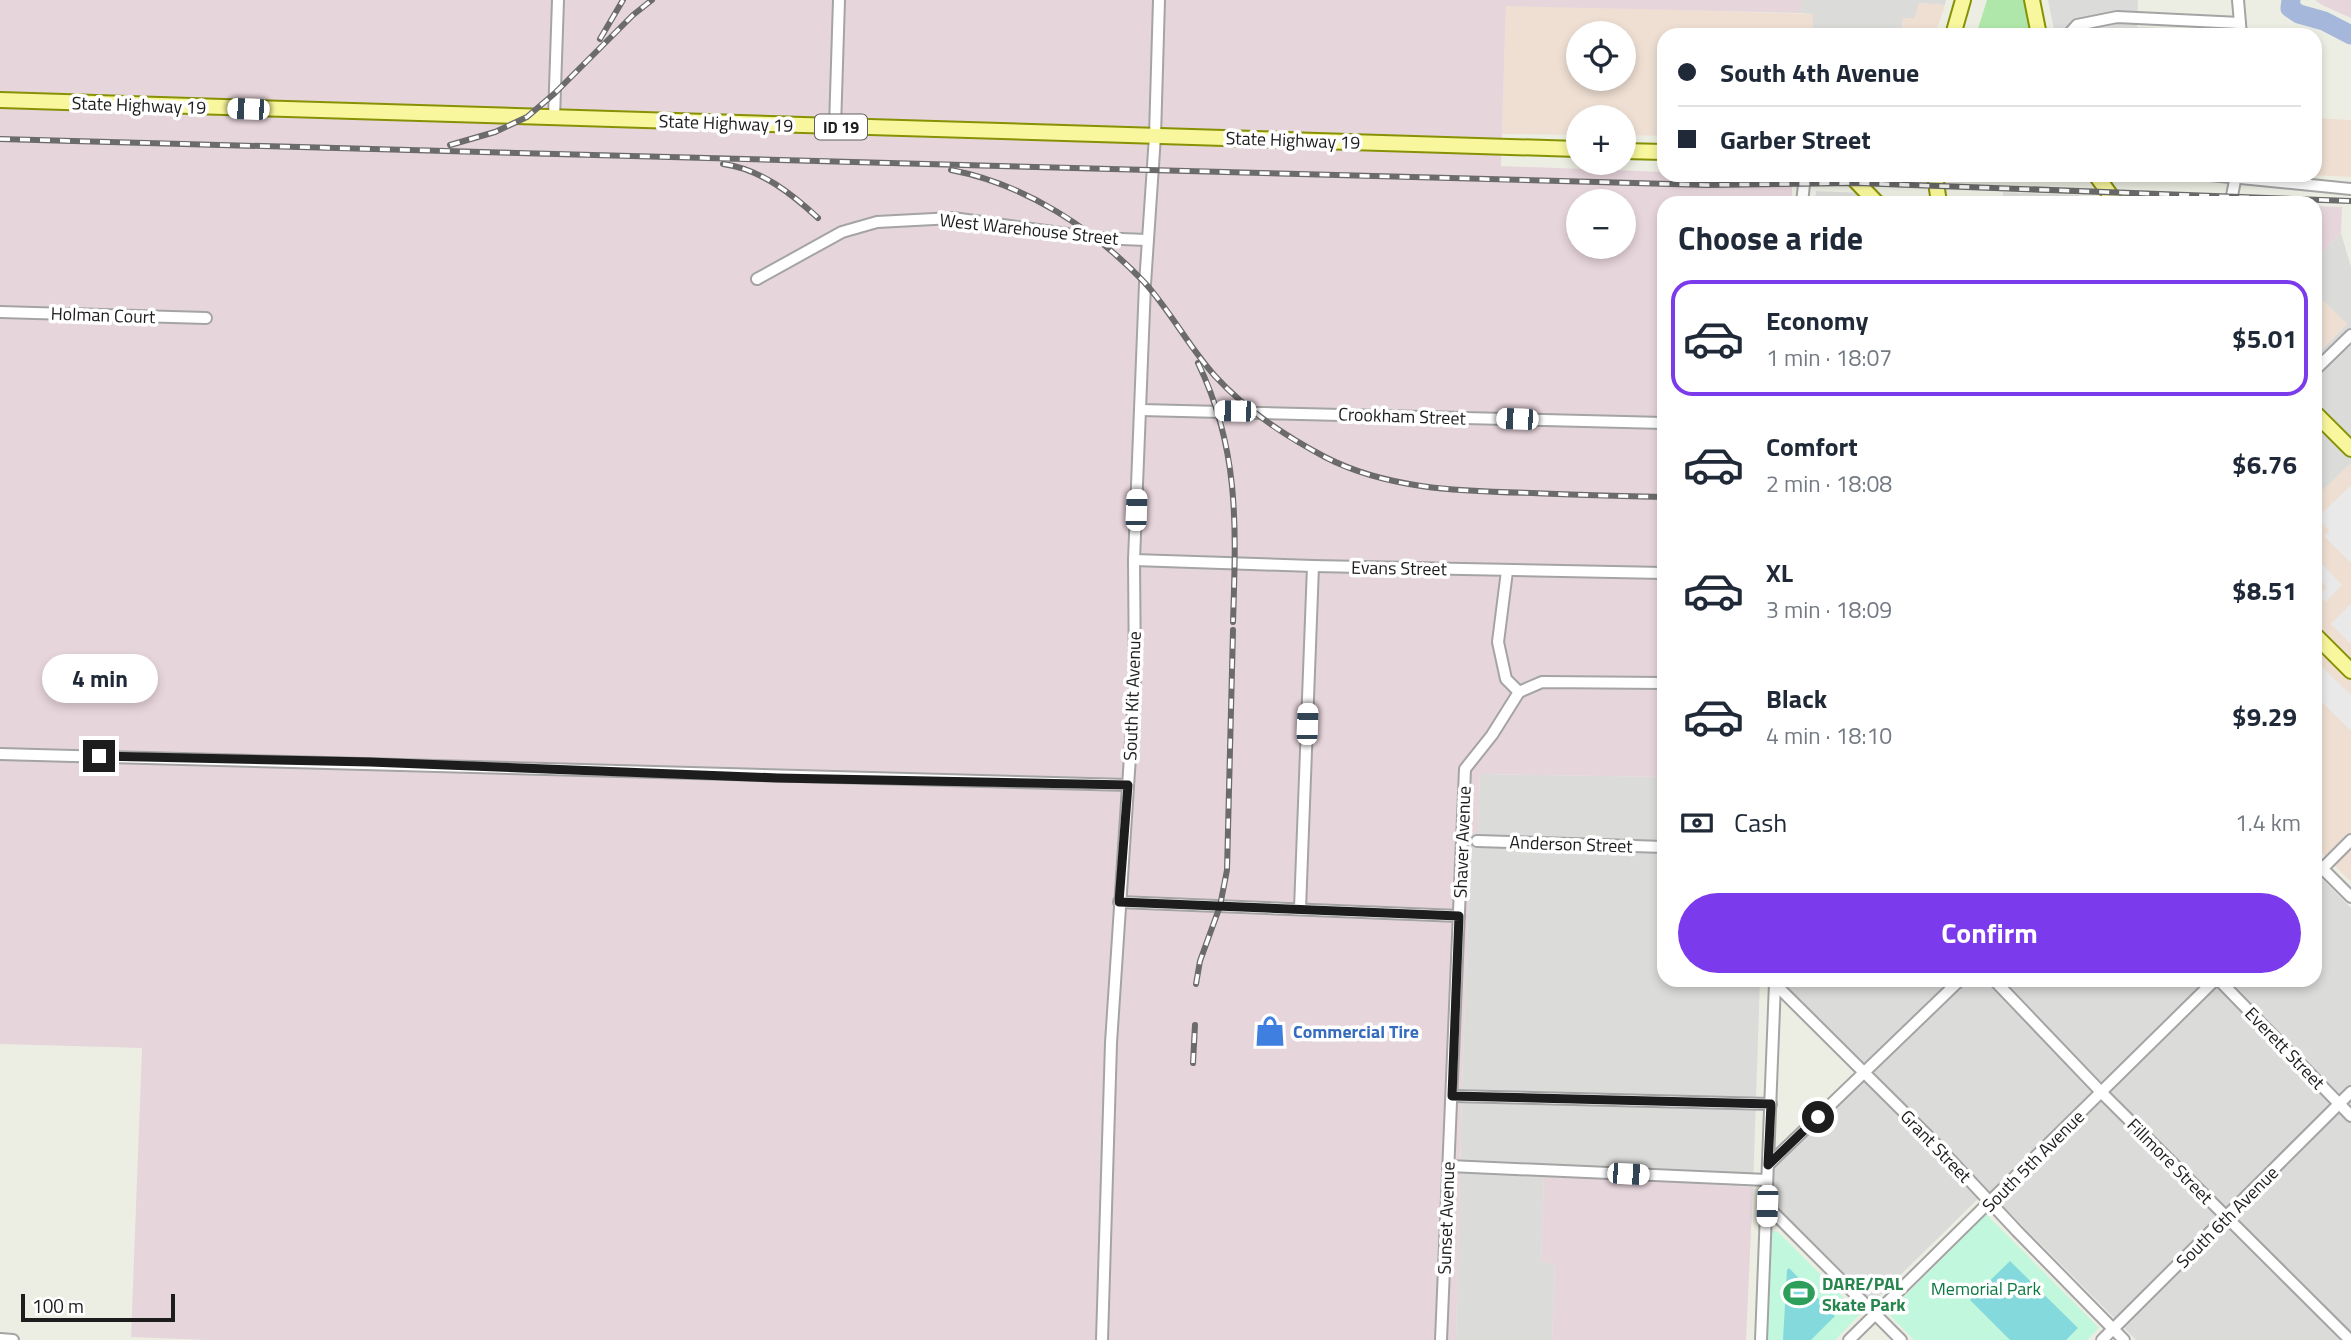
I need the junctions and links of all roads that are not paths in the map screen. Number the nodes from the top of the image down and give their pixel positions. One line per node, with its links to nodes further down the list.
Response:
1 (558, 0): 15 (street)
2 (839, 0): 16 (street)
3 (1159, 0): 17 (street, South Kit Avenue)
4 (1963, 0): 9 (main road)
5 (1972, 0): 10 (main road)
6 (2032, 0): 11 (main road)
7 (2238, 0): 8 (street)
8 (2240, 23): 12 (street); 13 (street)
9 (1955, 28)
10 (1965, 28)
11 (2038, 28)
12 (2074, 28)
13 (2240, 28)
14 (0, 100): 15 (main road, State Highway 19 / ID 19)
15 (554, 118): 16 (main road, State Highway 19 / ID 19)
16 (835, 127): 17 (main road, State Highway 19 / ID 19)
17 (1155, 136): 18 (main road, State Highway 19 / ID 19); 25 (street, South Kit Avenue)
18 (1566, 149)
19 (1636, 151): 20 (main road)
20 (1657, 152)
21 (1857, 182): 24 (main road)
22 (2288, 182): 23 (street)
23 (2349, 189)
24 (1870, 196)
25 (1147, 240): 26 (street, West Warehouse Street); 31 (street, South Kit Avenue)
26 (757, 279)
27 (0, 312): 28 (street, Holman Court)
28 (206, 318)
29 (2351, 335): 30 (street)
30 (2322, 363)
31 (1140, 410): 33 (street, Crookham Street); 35 (street, South Kit Avenue)
32 (2322, 420): 34 (main road)
33 (1657, 423)
34 (2351, 449)
35 (1134, 560): 36 (street, Evans Street); 44 (street, South Kit Avenue)
36 (1313, 566): 37 (street, Evans Street); 52 (street)
37 (1507, 571): 38 (street, Evans Street); 42 (street)
38 (1657, 573)
39 (2322, 642): 40 (main road)
40 (2351, 671)
41 (1657, 683): 42 (street)
42 (1519, 692): 53 (street, Shaver Avenue)
43 (0, 754): 44 (street)
44 (1128, 785): 51 (street, South Kit Avenue)
45 (2351, 840): 48 (street)
46 (1477, 841): 47 (street, Anderson Street)
47 (1657, 847)
48 (2322, 865)
49 (2322, 872): 50 (street)
50 (2351, 897)
51 (1119, 902): 52 (street); 77 (street, South Kit Avenue)
52 (1300, 909): 53 (street)
53 (1459, 916): 63 (street, Shaver Avenue)
54 (1775, 987): 64 (street)
55 (1780, 987): 60 (street, Grant Street)
56 (1953, 987): 60 (street)
57 (2001, 987): 62 (street, Fillmore Street)
58 (2210, 987): 62 (street, South 5th Avenue)
59 (2224, 987): 65 (street, Everett Street)
60 (1865, 1073): 67 (street); 70 (street, Grant Street)
61 (2351, 1092): 65 (street, South 6th Avenue)
62 (2102, 1093): 70 (street, South 5th Avenue); 72 (street, Fillmore Street)
63 (1452, 1096): 64 (street); 68 (street, Sunset Avenue)
64 (1771, 1104): 67 (street)
65 (2339, 1104): 66 (street, Everett Street); 72 (street, South 6th Avenue)
66 (2351, 1116)
67 (1768, 1165): 69 (street)
68 (1449, 1166): 69 (street); 78 (street, Sunset Avenue)
69 (1768, 1180): 71 (street)
70 (1990, 1202): 73 (street, South 5th Avenue); 74 (street, Grant Street)
71 (1767, 1206): 73 (street); 79 (street)
72 (2227, 1218): 74 (street, South 6th Avenue); 84 (street, Fillmore Street)
73 (1876, 1314): 80 (street, South 5th Avenue); 81 (street)
74 (2113, 1329): 82 (street, South 6th Avenue); 83 (street, Grant Street)
75 (0, 1339): 76 (street)
76 (13, 1340)
77 (1102, 1340)
78 (1441, 1340)
79 (1761, 1340)
80 (1849, 1340)
81 (1901, 1340)
82 (2102, 1340)
83 (2124, 1340)
84 (2350, 1340)

